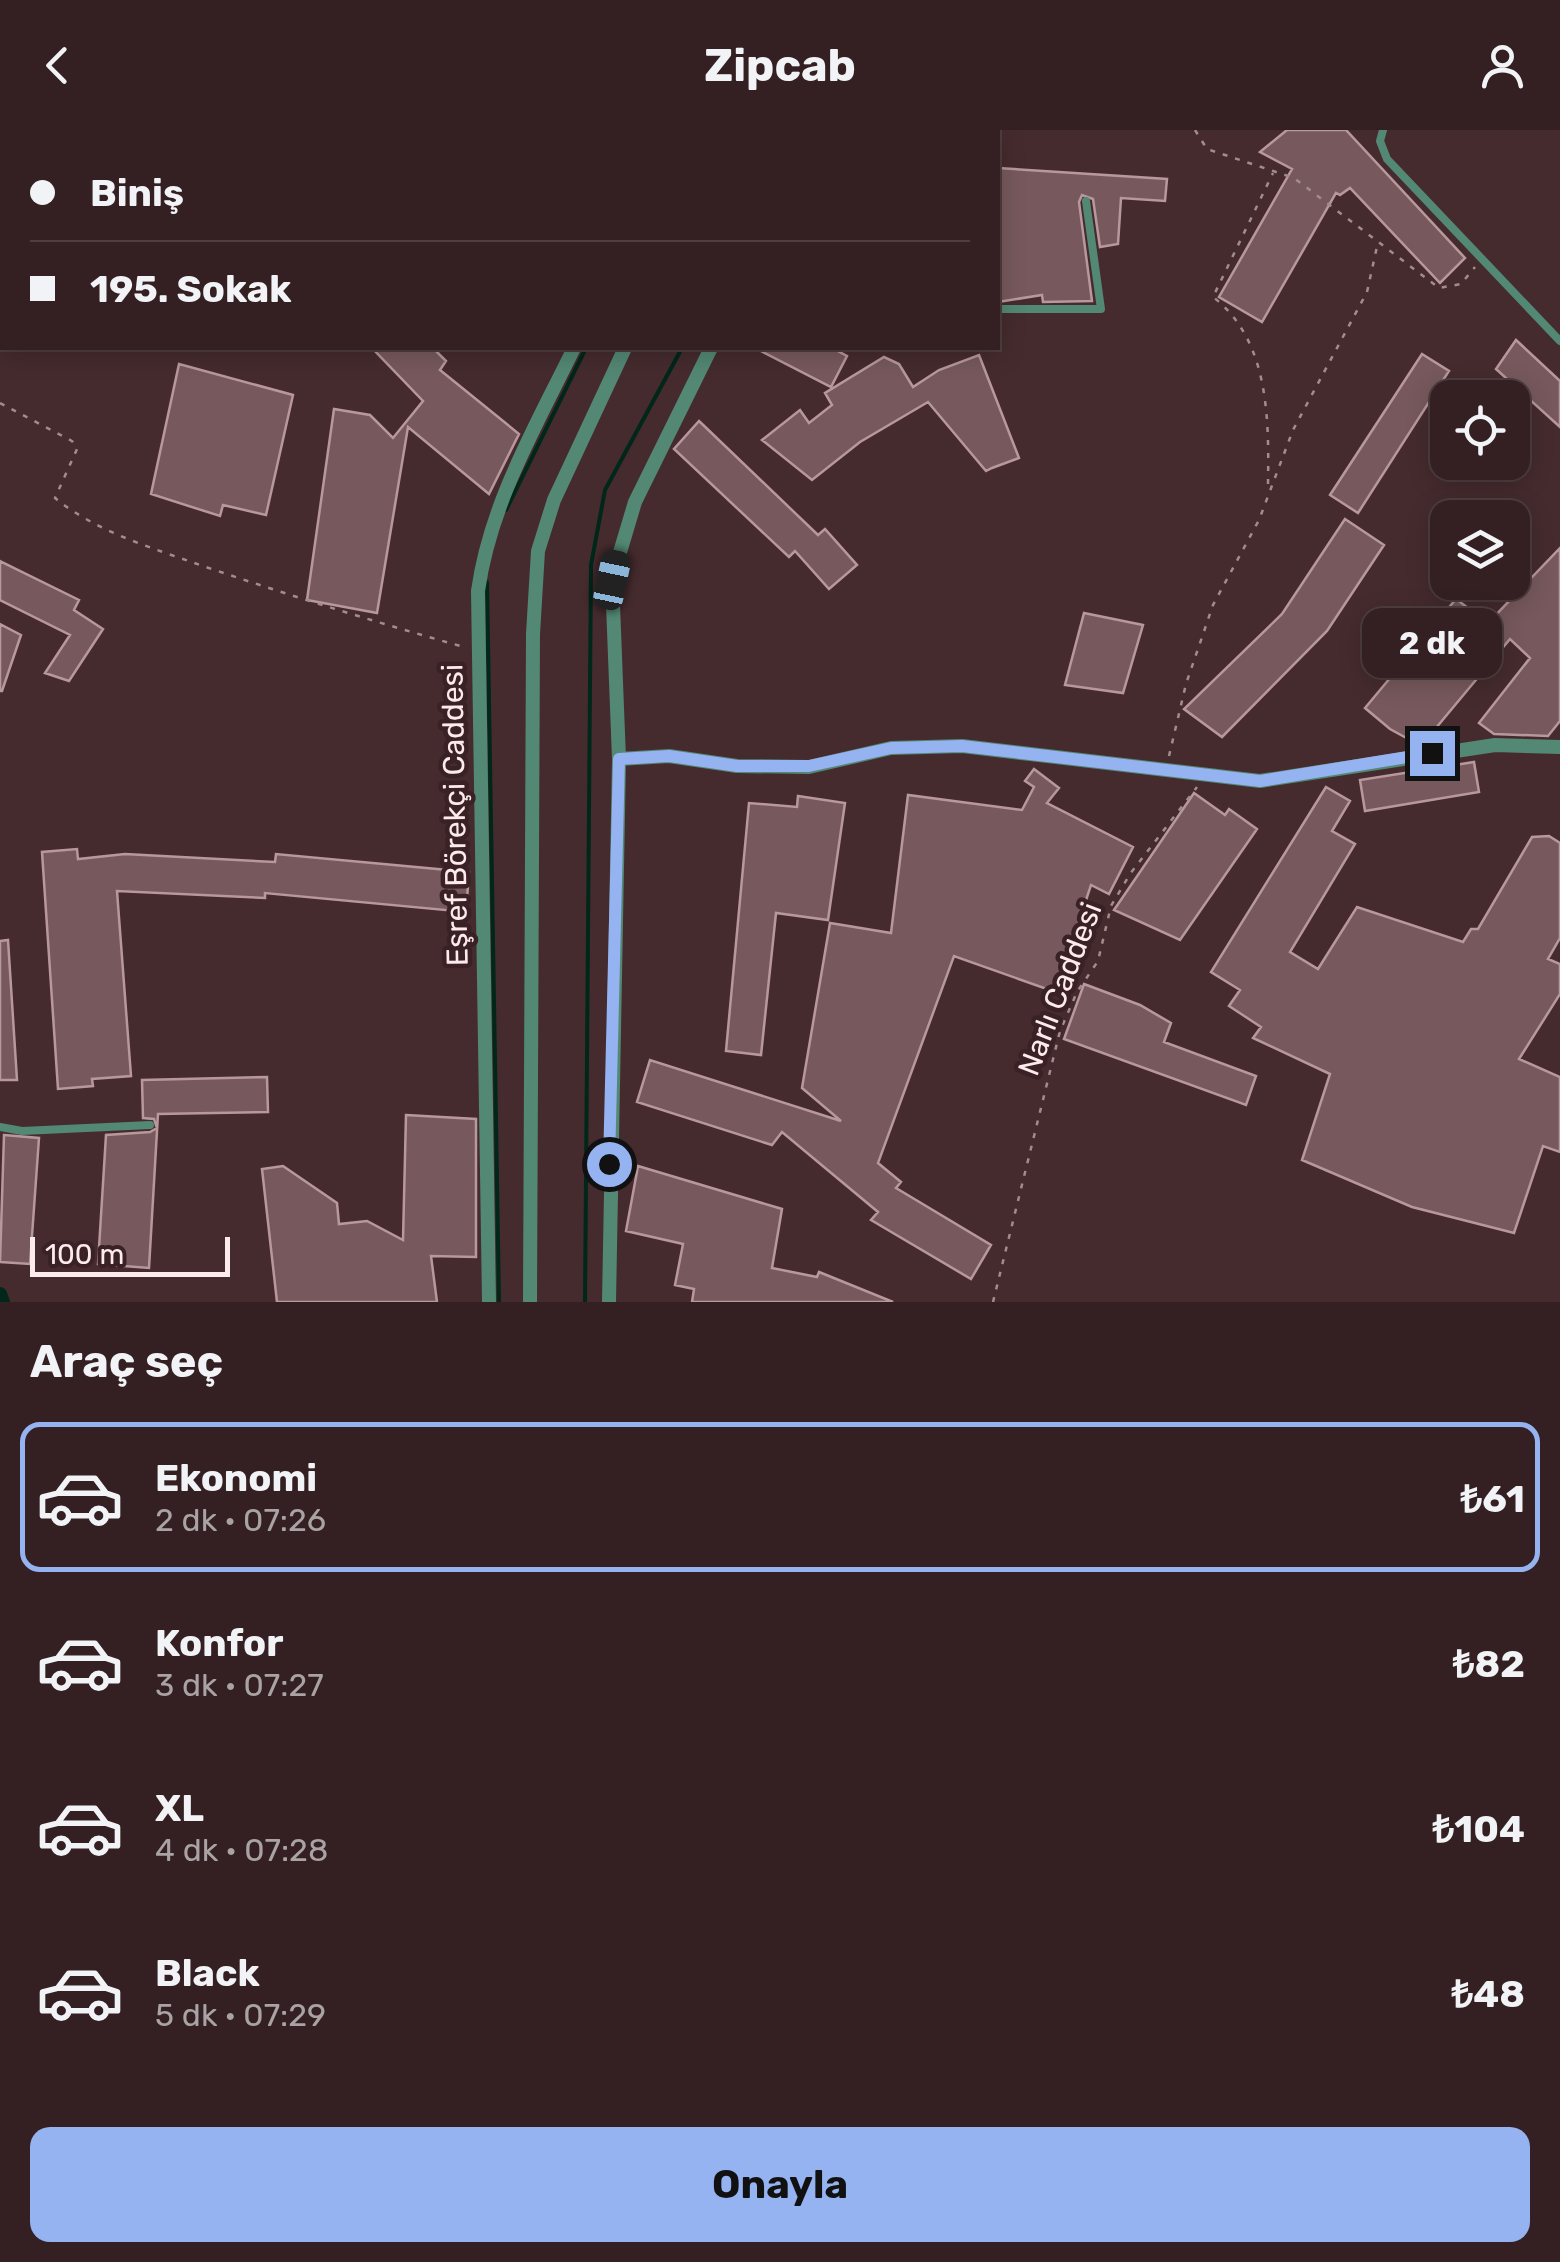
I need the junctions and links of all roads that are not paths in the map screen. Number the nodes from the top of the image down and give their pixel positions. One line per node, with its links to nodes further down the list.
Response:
1 (1383, 130): 4 (lane)
2 (1086, 201): 3 (lane)
3 (1000, 309)
4 (1560, 342)
5 (573, 350): 12 (street, Eşref Börekçi Caddesi)
6 (624, 350): 13 (street)
7 (710, 350): 9 (street)
8 (1560, 747): 9 (street)
9 (619, 759): 14 (street)
10 (150, 1125): 11 (lane)
11 (0, 1127)
12 (489, 1302)
13 (530, 1302)
14 (609, 1302)

